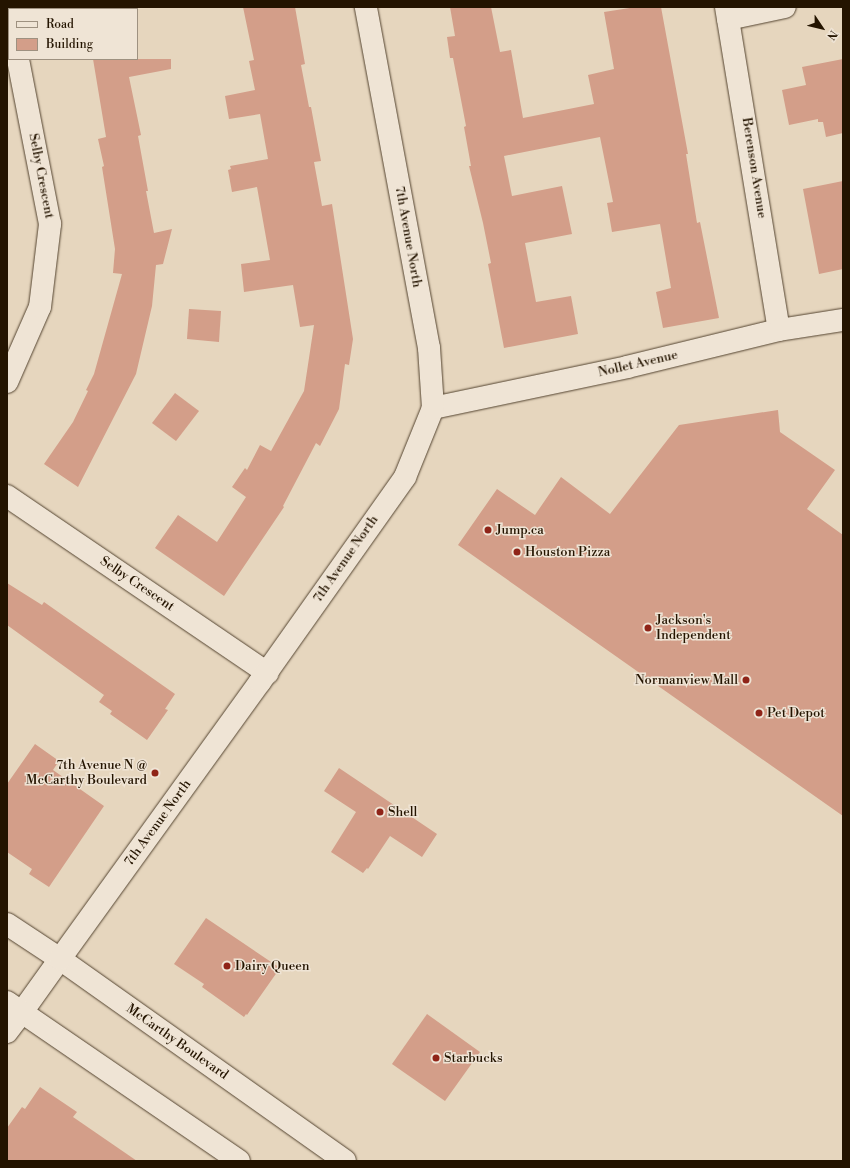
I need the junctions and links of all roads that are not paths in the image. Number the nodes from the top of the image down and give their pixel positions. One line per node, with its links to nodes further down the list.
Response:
1 (366, 7): 8 (street, 7th Avenue North)
2 (785, 7): 3 (street)
3 (727, 13): 6 (street, Berenson Avenue)
4 (18, 60): 7 (street, Selby Crescent)
5 (843, 320): 6 (street, Nollet Avenue)
6 (779, 330): 8 (street, Nollet Avenue)
7 (7, 382)
8 (432, 408): 10 (street, 7th Avenue North)
9 (7, 496): 10 (street, Selby Crescent)
10 (267, 673): 12 (street, 7th Avenue North)
11 (7, 924): 12 (street, McCarthy Boulevard)
12 (60, 959): 13 (street, 7th Avenue North); 16 (street, McCarthy Boulevard)
13 (14, 1007): 14 (street, 7th Avenue North); 15 (street)
14 (7, 1032)
15 (239, 1161)
16 (345, 1161)

